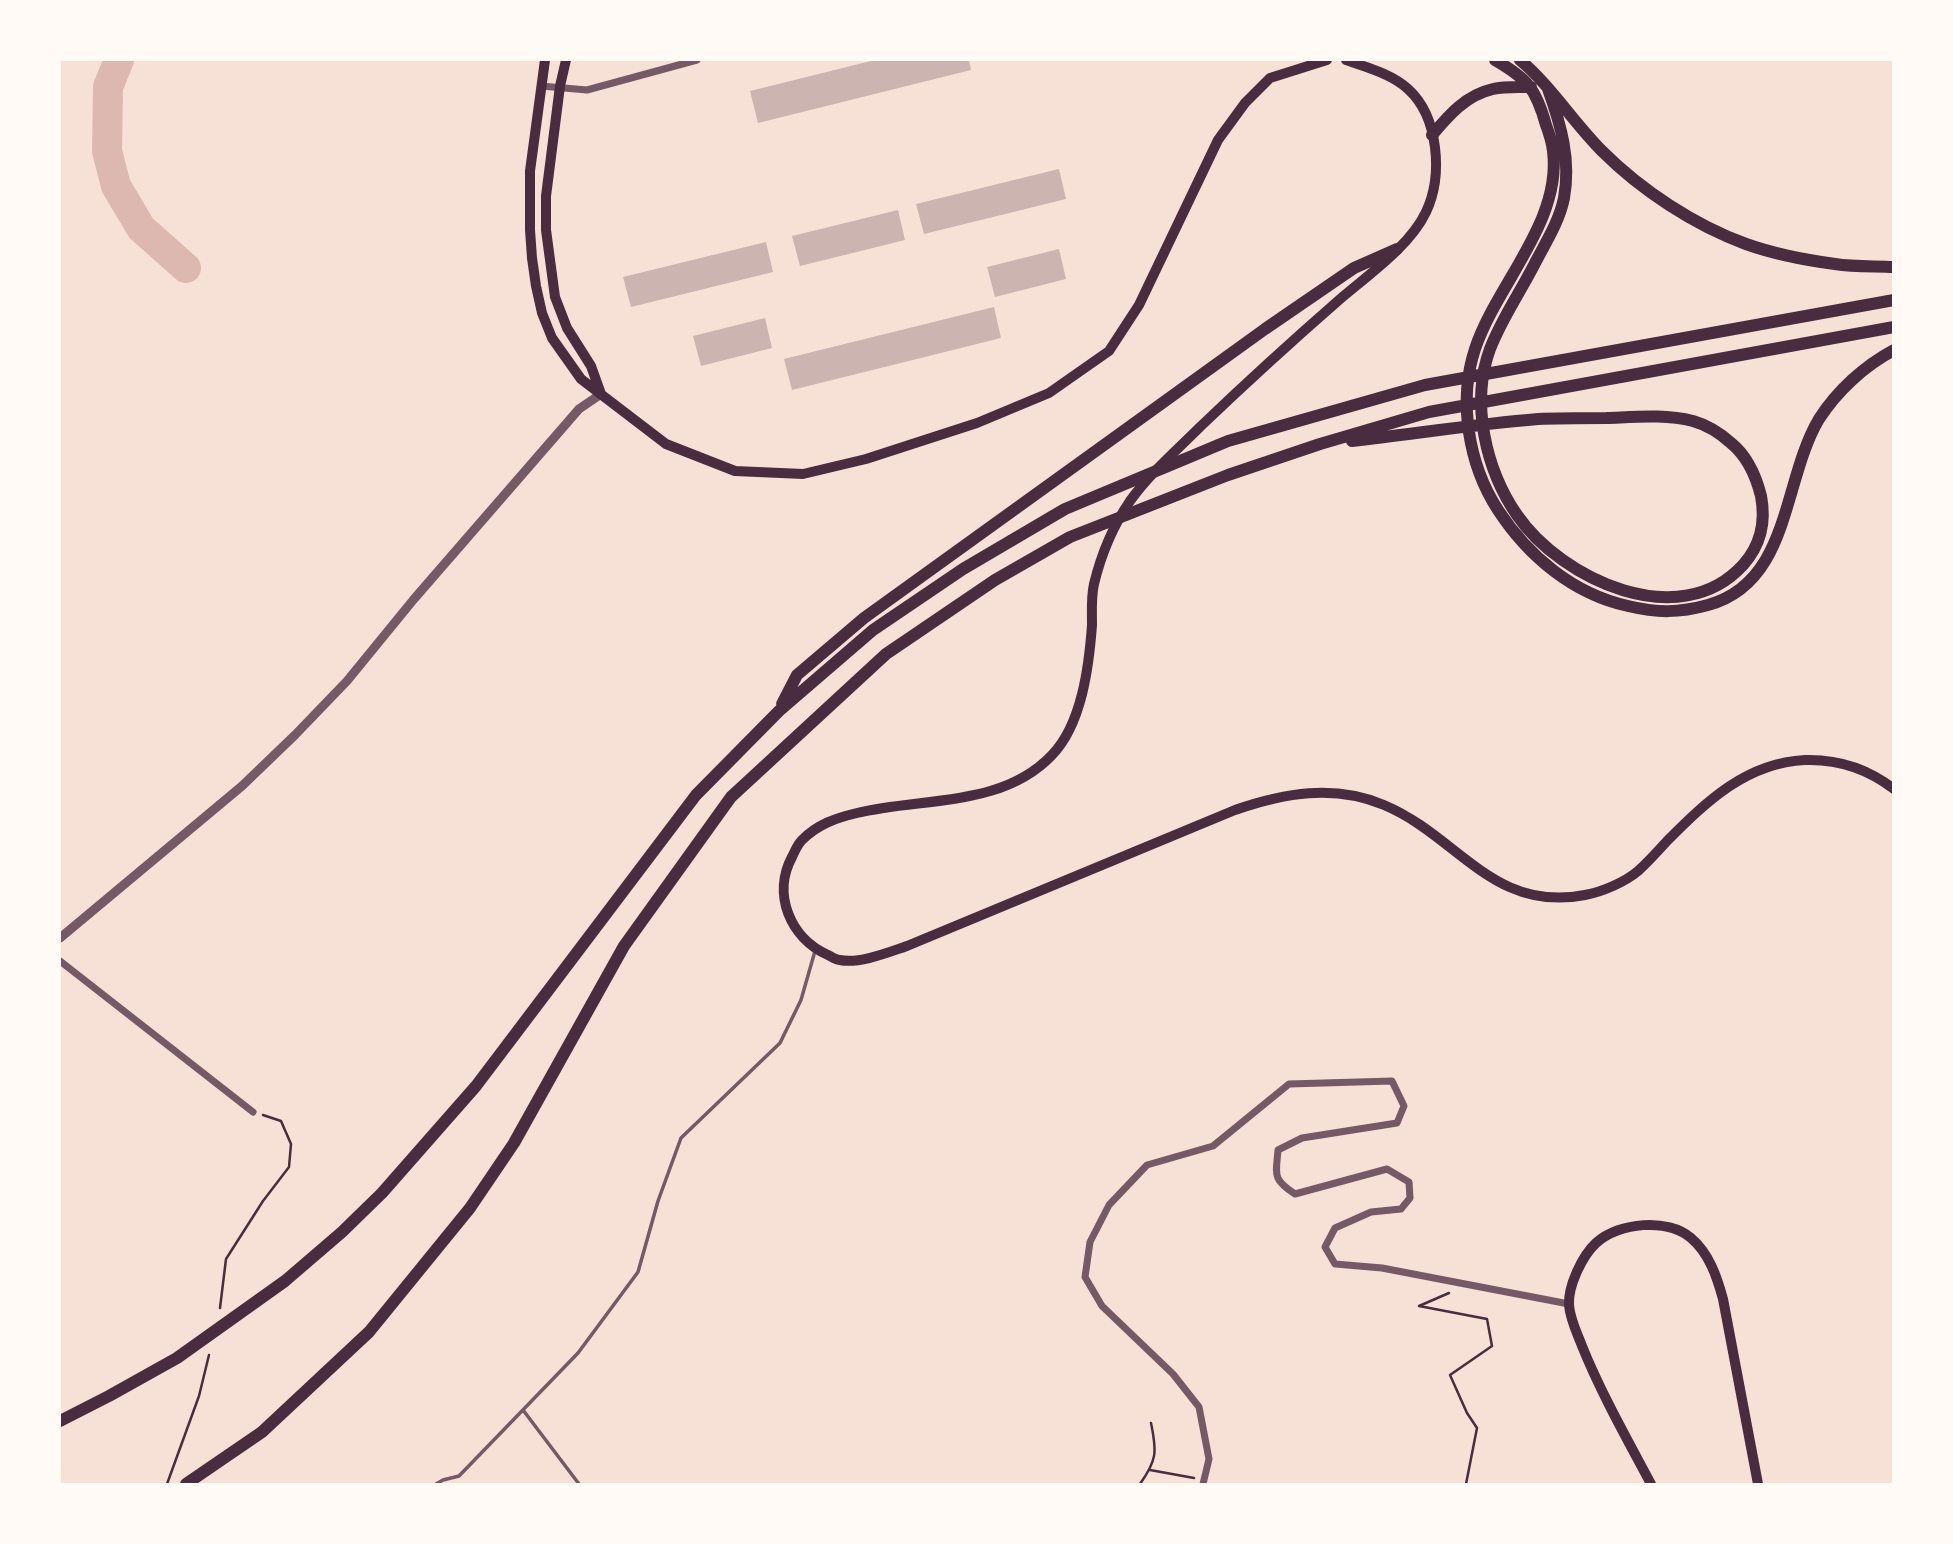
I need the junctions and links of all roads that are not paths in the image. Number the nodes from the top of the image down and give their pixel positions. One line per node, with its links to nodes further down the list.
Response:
1 (545, 60): 8 (main road)
2 (566, 60): 9 (main road)
3 (696, 60): 9 (street)
4 (1326, 60): 18 (main road)
5 (1346, 60): 12 (main road)
6 (1496, 60): 10 (highway)
7 (1520, 60): 11 (highway)
8 (541, 86): 9 (street); 18 (main road)
9 (560, 86): 18 (main road)
10 (1531, 86): 12 (highway); 17 (highway)
11 (1548, 89): 14 (highway); 19 (highway)
12 (1432, 135): 13 (main road)
13 (1397, 249): 20 (highway); 23 (main road)
14 (1894, 267)
15 (1894, 300): 20 (highway)
16 (1894, 327): 19 (highway)
17 (1894, 350)
18 (601, 394): 22 (street)
19 (1320, 444): 30 (highway)
20 (779, 711): 28 (highway)
21 (1894, 789): 23 (main road)
22 (60, 938)
23 (815, 949): 27 (lane)
24 (60, 961): 25 (street)
25 (253, 1112)
26 (1569, 1304): 29 (street); 33 (main road); 34 (main road)
27 (523, 1410): 31 (lane); 32 (lane)
28 (60, 1421)
29 (1203, 1482)
30 (186, 1485)
31 (436, 1485)
32 (579, 1485)
33 (1651, 1485)
34 (1758, 1485)

